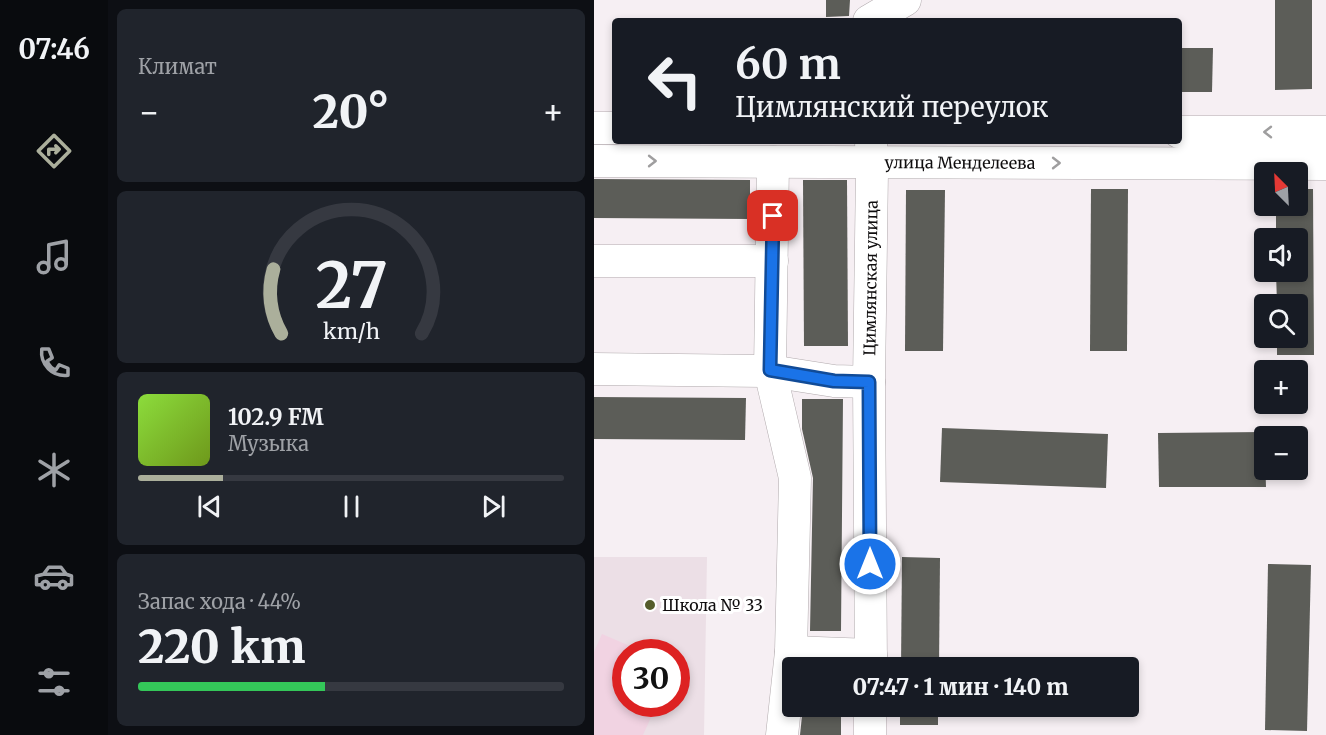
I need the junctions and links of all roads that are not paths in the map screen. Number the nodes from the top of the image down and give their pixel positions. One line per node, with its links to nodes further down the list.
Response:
1 (905, 0): 2 (street)
2 (875, 18)
3 (594, 128): 4 (street)
4 (612, 128)
5 (1182, 132): 6 (street, one-way to 5)
6 (1326, 132)
7 (871, 152): 9 (street, улица Менделеева); 10 (street, улица Менделеева, one-way to 10); 15 (street, Цимлянская улица)
8 (594, 161): 9 (street, улица Менделеева, one-way to 9)
9 (773, 162): 12 (street)
10 (1326, 164)
11 (594, 261): 12 (street)
12 (772, 261): 14 (street)
13 (594, 369): 14 (street)
14 (770, 370): 15 (street); 16 (street)
15 (869, 382): 18 (street, Цимлянская улица)
16 (791, 652): 17 (street); 20 (street)
17 (835, 657)
18 (871, 657)
19 (870, 717): 21 (street)
20 (782, 735)
21 (870, 735)

